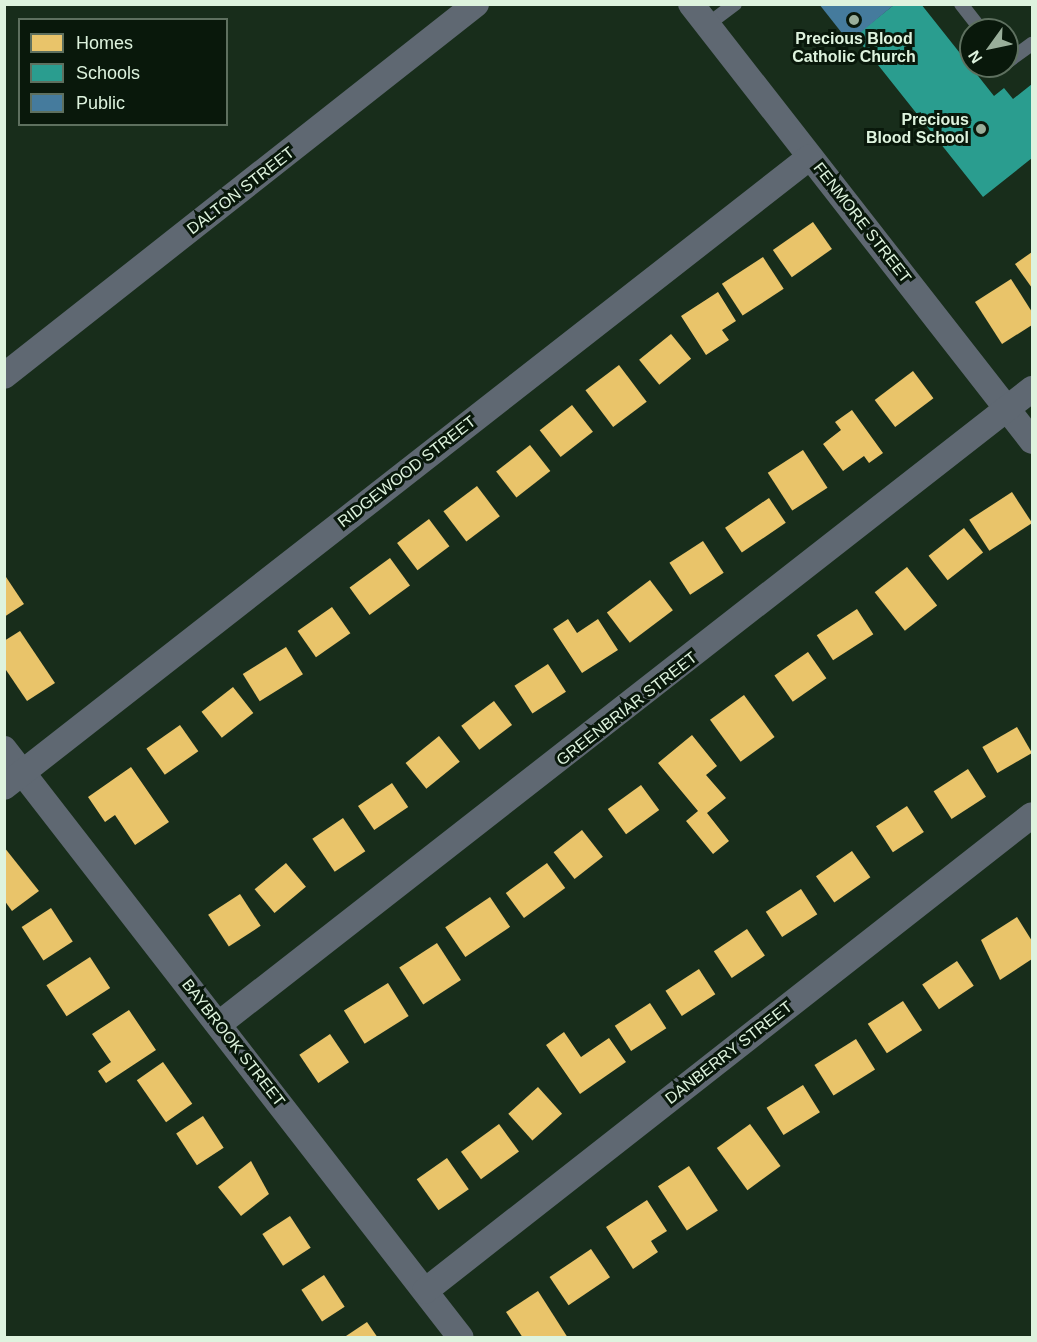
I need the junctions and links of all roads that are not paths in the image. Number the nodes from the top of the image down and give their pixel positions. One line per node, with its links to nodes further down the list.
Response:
1 (476, 4): 10 (street, DALTON STREET)
2 (691, 4): 6 (street, FENMORE STREET)
3 (735, 4): 6 (lane)
4 (961, 4): 5 (lane)
5 (972, 18)
6 (707, 25): 9 (street, FENMORE STREET)
7 (1032, 44): 8 (lane)
8 (1019, 53)
9 (810, 156): 12 (street, FENMORE STREET); 15 (street, RIDGEWOOD STREET)
10 (4, 376)
11 (1032, 389): 12 (street, GREENBRIAR STREET)
12 (1007, 408): 13 (street, FENMORE STREET); 17 (street, GREENBRIAR STREET)
13 (1032, 441)
14 (4, 748): 15 (street, BAYBROOK STREET)
15 (14, 780): 17 (street, BAYBROOK STREET)
16 (1032, 815): 18 (street, DANBERRY STREET)
17 (219, 1024): 18 (street, BAYBROOK STREET)
18 (426, 1291): 19 (street, BAYBROOK STREET)
19 (461, 1338)

